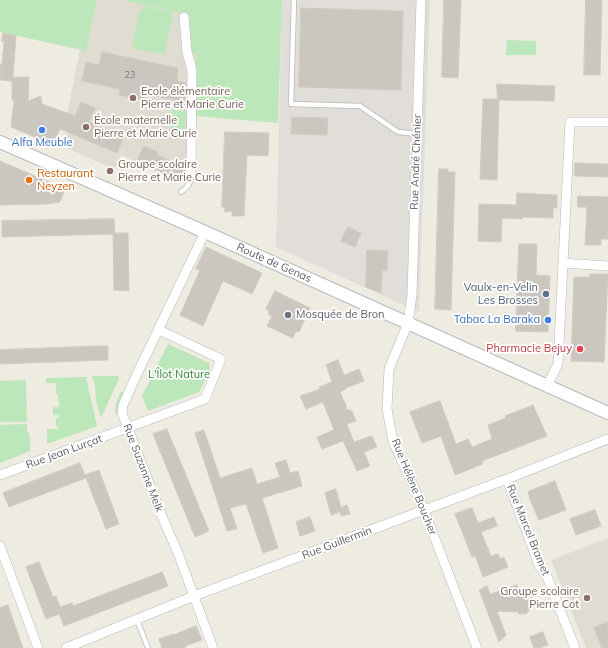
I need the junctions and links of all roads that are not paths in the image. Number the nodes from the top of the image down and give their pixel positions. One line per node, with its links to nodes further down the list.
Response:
1 (294, 0): 5 (lane)
2 (422, 0): 5 (street, Rue André Chénier)
3 (184, 17): 7 (street)
4 (608, 122): 10 (street)
5 (417, 134): 12 (street, Rue André Chénier)
6 (0, 142): 9 (main road, Route de Genas)
7 (191, 174): 8 (lane)
8 (181, 192)
9 (205, 232): 12 (main road, Route de Genas); 13 (street, Rue Suzanne Melk)
10 (563, 263): 11 (street); 14 (street)
11 (608, 266)
12 (408, 323): 14 (main road, Route de Genas); 20 (street, Rue Hélène Boucher)
13 (159, 330): 16 (street, Rue Suzanne Melk); 16 (street, Rue Jean Lurçat)
14 (547, 386): 15 (main road, Route de Genas)
15 (608, 414)
16 (127, 428): 18 (street, Rue Jean Lurçat); 22 (street, Rue Suzanne Melk)
17 (608, 439): 19 (street, Rue Guillermin)
18 (0, 475)
19 (507, 479): 20 (street, Rue Guillermin); 29 (street, Rue Marcel Bramet)
20 (424, 510): 22 (street, Rue Guillermin); 28 (street, Rue Hélène Boucher)
21 (0, 546): 24 (street)
22 (194, 596): 23 (street, Rue Guillermin); 27 (street, Rue Suzanne Melk)
23 (137, 620): 25 (street, Rue Guillermin); 26 (lane)
24 (38, 648)
25 (66, 648)
26 (148, 648)
27 (213, 648)
28 (477, 648)
29 (574, 648)

